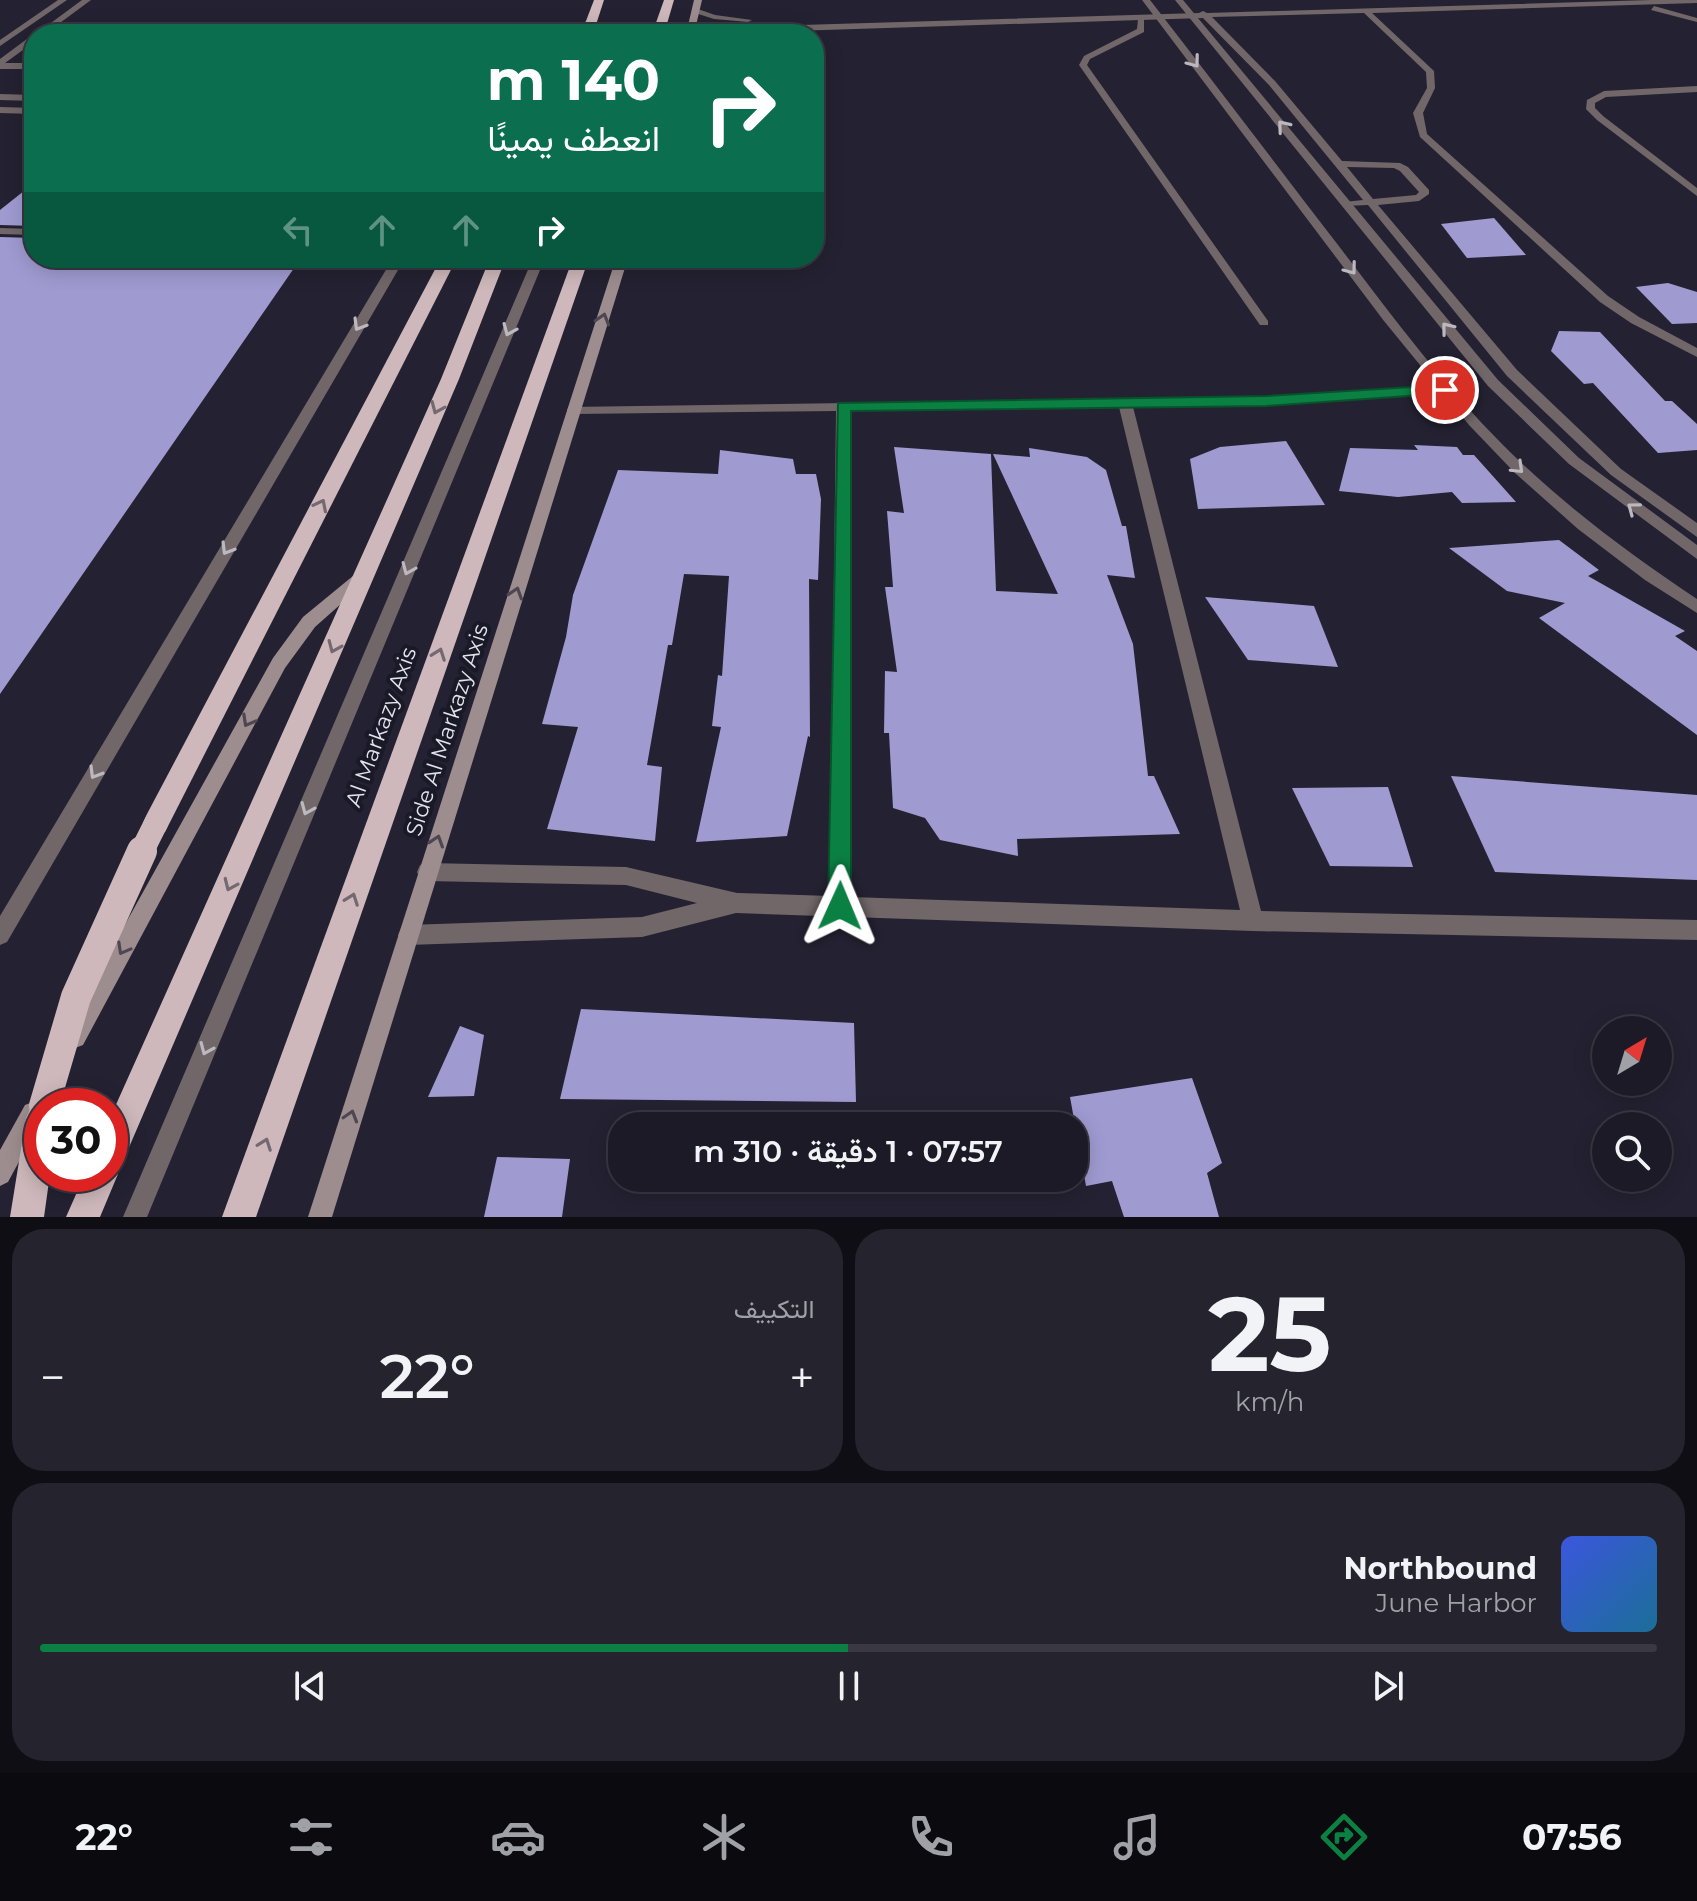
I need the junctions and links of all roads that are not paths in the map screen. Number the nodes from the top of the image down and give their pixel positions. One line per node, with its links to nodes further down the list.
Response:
1 (63, 0): 17 (street)
2 (87, 0): 18 (street)
3 (599, 0): 16 (highway)
4 (669, 0): 21 (highway)
5 (698, 0): 11 (main road)
6 (1453, 0): 12 (street)
7 (1670, 1): 8 (street); 9 (street); 14 (street)
8 (1693, 2)
9 (1620, 4): 13 (street); 14 (street)
10 (1154, 9): 12 (street); 15 (street); 23 (street); 48 (street, one-way to 48)
11 (695, 10): 22 (main road); 23 (street)
12 (1193, 10): 13 (street); 34 (street); 37 (street, one-way to 12)
13 (1366, 11): 47 (street)
14 (1697, 18)
15 (1141, 19): 23 (street); 46 (lane)
16 (592, 21): 19 (street); 20 (highway)
17 (29, 24)
18 (54, 24)
19 (588, 24)
20 (591, 24)
21 (661, 24)
22 (692, 24)
23 (768, 24)
24 (24, 27): 25 (street)
25 (0, 44)
26 (24, 46): 27 (street)
27 (0, 64): 28 (street)
28 (24, 65)
29 (1697, 89): 35 (street)
30 (0, 97): 31 (street)
31 (24, 98)
32 (0, 110): 33 (street)
33 (24, 111)
34 (1338, 164): 36 (street); 36 (street)
35 (1697, 193)
36 (1370, 203): 37 (street); 52 (street)
37 (1348, 204): 53 (street, one-way to 37)
38 (0, 231): 39 (lane)
39 (24, 232)
40 (393, 268): 61 (street, one-way to 61)
41 (444, 268): 63 (highway, one-way to 41, bridge)
42 (494, 268): 54 (highway, one-way to 54)
43 (535, 268): 70 (street, one-way to 70)
44 (577, 268): 71 (highway, Al Markazy Axis, one-way to 44)
45 (619, 268): 51 (main road, Side Al Markazy Axis, one-way to 45)
46 (1264, 323)
47 (1697, 353)
48 (1445, 390): 49 (street); 55 (street, one-way to 55)
49 (1125, 403): 50 (street); 59 (street)
50 (843, 406): 51 (street); 58 (street)
51 (574, 410): 56 (main road, Side Al Markazy Axis, one-way to 51)
52 (1697, 531)
53 (1697, 553)
54 (365, 574): 64 (highway, one-way to 64); 65 (main road, one-way to 65)
55 (1697, 607)
56 (427, 872): 57 (street); 62 (main road, Side Al Markazy Axis)
57 (737, 903): 58 (street); 62 (street)
58 (840, 906): 59 (street)
59 (1253, 921): 60 (street)
60 (1697, 930)
61 (0, 935)
62 (408, 935): 72 (main road, Side Al Markazy Axis, one-way to 62)
63 (48, 1088)
64 (128, 1114)
65 (0, 1174)
66 (31, 1192): 68 (highway)
67 (94, 1192): 69 (highway)
68 (27, 1217)
69 (83, 1217)
70 (135, 1217)
71 (239, 1217)
72 (320, 1217)

